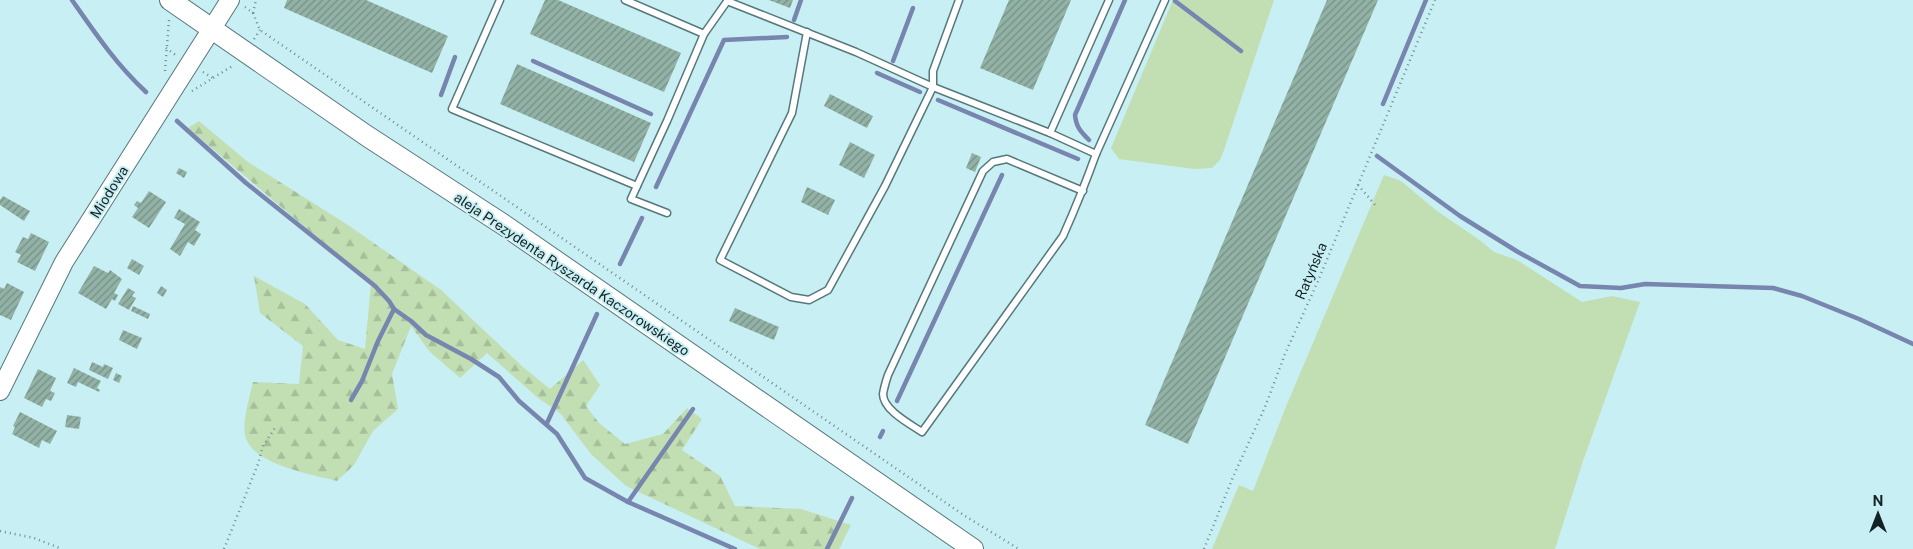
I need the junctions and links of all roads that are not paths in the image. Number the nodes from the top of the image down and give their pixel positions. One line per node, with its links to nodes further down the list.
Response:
1 (500, 0): 16 (lane)
2 (625, 0): 8 (lane)
3 (727, 0): 11 (lane); 12 (lane)
4 (959, 0): 13 (lane)
5 (1109, 0): 14 (lane)
6 (1165, 0): 15 (lane)
7 (235, 2): 10 (street, Miodowa)
8 (635, 2): 12 (lane)
9 (170, 8): 10 (main road, aleja Prezydenta Ryszarda Kaczorowskiego)
10 (212, 29): 19 (street, Miodowa); 20 (main road, aleja Prezydenta Ryszarda Kaczorowskiego)
11 (807, 32): 13 (lane); 13 (lane)
12 (704, 34): 16 (lane)
13 (933, 86): 14 (lane)
14 (1050, 133): 15 (lane)
15 (1096, 154): 17 (lane)
16 (637, 186): 18 (lane)
17 (1083, 191): 17 (lane)
18 (667, 213)
19 (0, 391)
20 (973, 549)

